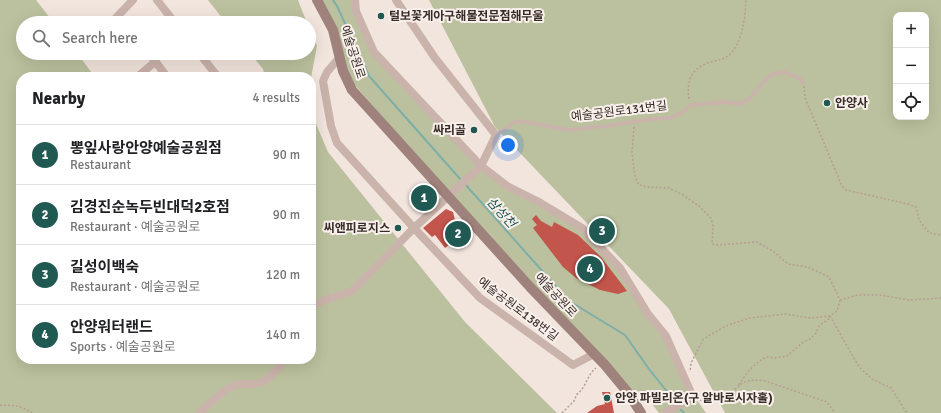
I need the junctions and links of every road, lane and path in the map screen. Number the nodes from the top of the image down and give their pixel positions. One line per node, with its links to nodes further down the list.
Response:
1 (133, 0): 7 (street)
2 (157, 0): 8 (street)
3 (318, 0): 9 (street, 예술공원로)
4 (355, 0): 19 (street)
5 (396, 0): 18 (street)
6 (746, 0): 16 (path)
7 (118, 16)
8 (168, 16)
9 (340, 58): 20 (street, 예술공원로); 21 (street, 예술공원로138번길)
10 (205, 60): 14 (street)
11 (156, 62): 12 (street); 13 (street)
12 (143, 72)
13 (163, 72)
14 (214, 72)
15 (803, 82): 16 (lane, 예술공원로131번길); 22 (path)
16 (691, 105): 17 (lane, 예술공원로131번길)
17 (633, 122): 18 (lane, 예술공원로131번길); 24 (path)
18 (496, 135): 19 (street)
19 (479, 169): 20 (street); 32 (street)
20 (452, 194): 21 (street); 27 (street, 예술공원로)
21 (414, 228): 25 (street); 27 (street, 예술공원로138번길)
22 (941, 235)
23 (941, 298): 24 (path)
24 (840, 300): 26 (path)
25 (316, 303)
26 (830, 317): 30 (path); 31 (path); 40 (path)
27 (594, 354): 28 (street, 예술공원로)
28 (601, 362): 36 (path); 37 (street, 예술공원로)
29 (280, 364): 35 (street)
30 (690, 374)
31 (739, 385): 32 (path); 39 (path)
32 (691, 398): 38 (street)
33 (0, 405): 34 (path)
34 (32, 413)
35 (199, 413)
36 (562, 413)
37 (641, 413)
38 (665, 413)
39 (835, 413)
40 (907, 413)

